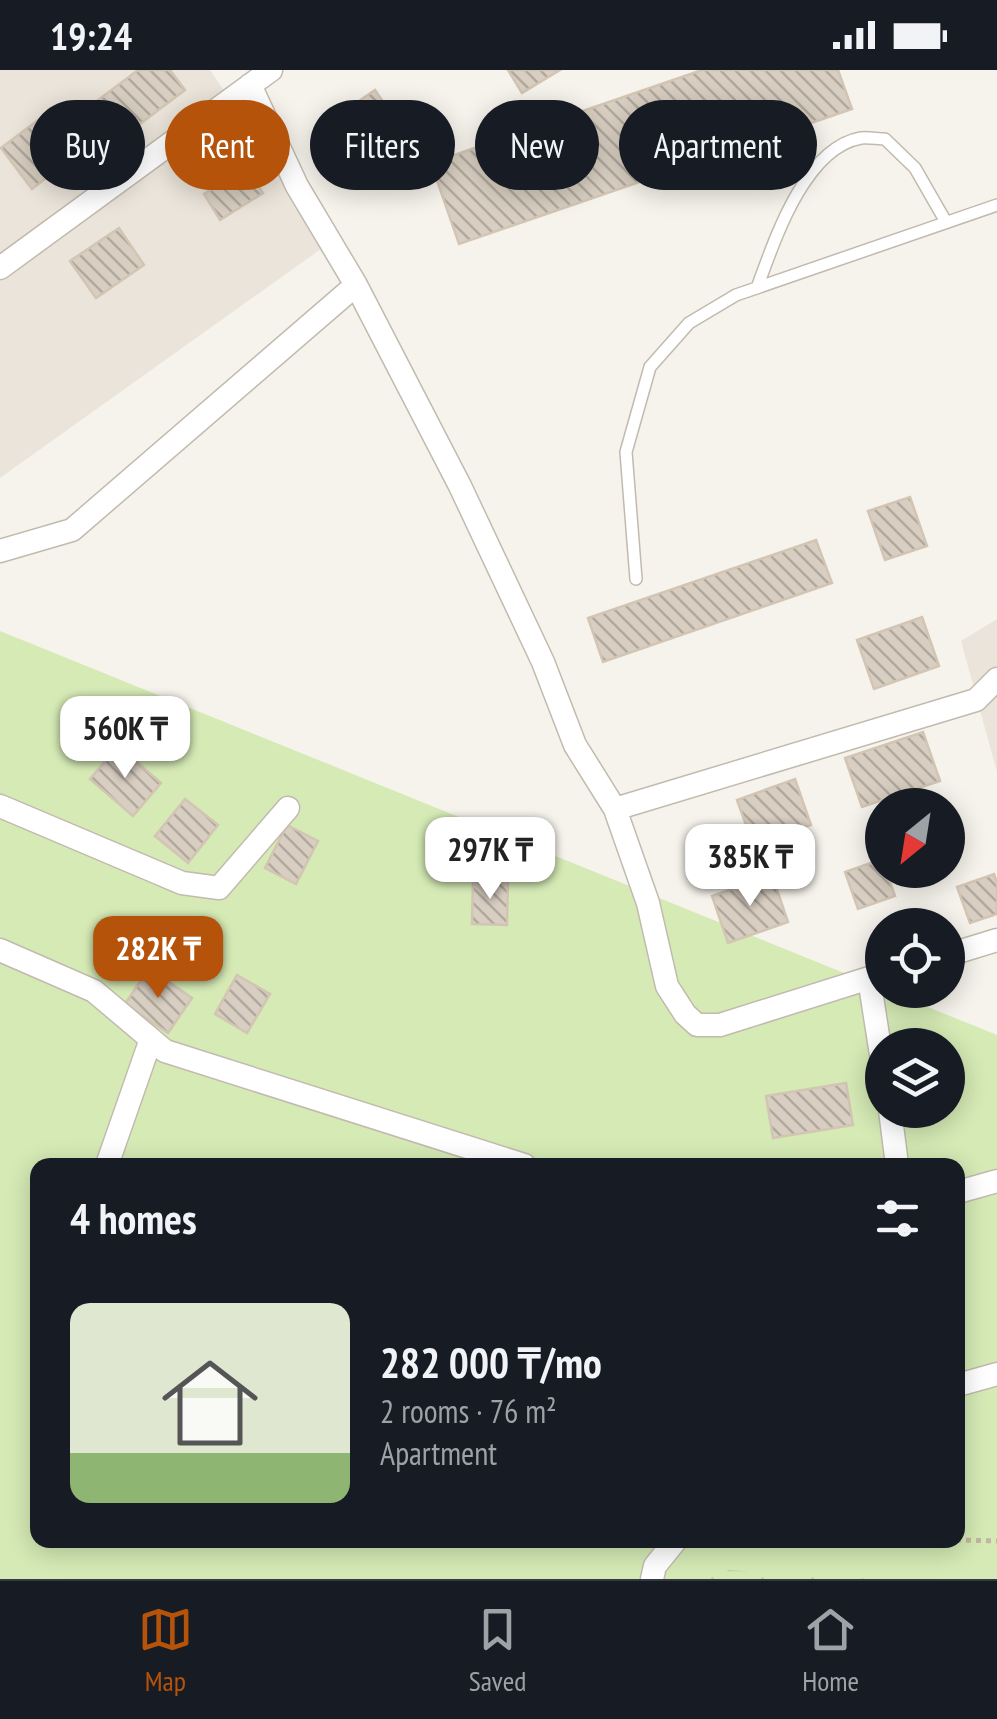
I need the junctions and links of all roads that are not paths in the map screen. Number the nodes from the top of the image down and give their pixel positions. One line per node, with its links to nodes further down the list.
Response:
1 (271, 70): 2 (street)
2 (250, 85): 5 (street); 6 (street)
3 (997, 204): 4 (lane)
4 (946, 222): 7 (lane); 7 (lane)
5 (0, 268)
6 (356, 285): 8 (street); 13 (street)
7 (757, 288): 9 (lane)
8 (0, 551)
9 (636, 579)
10 (997, 679): 13 (street)
11 (0, 806): 12 (street)
12 (288, 808)
13 (615, 809): 17 (street)
14 (997, 940): 16 (street)
15 (0, 950): 18 (street)
16 (965, 950)
17 (865, 980)
18 (151, 1039): 20 (street); 21 (street)
19 (892, 1128): 22 (street)
20 (109, 1158)
21 (502, 1158)
22 (896, 1158)
23 (997, 1181): 24 (street)
24 (965, 1190)
25 (997, 1374): 26 (street)
26 (965, 1383)
27 (669, 1548): 28 (street)
28 (652, 1579)

